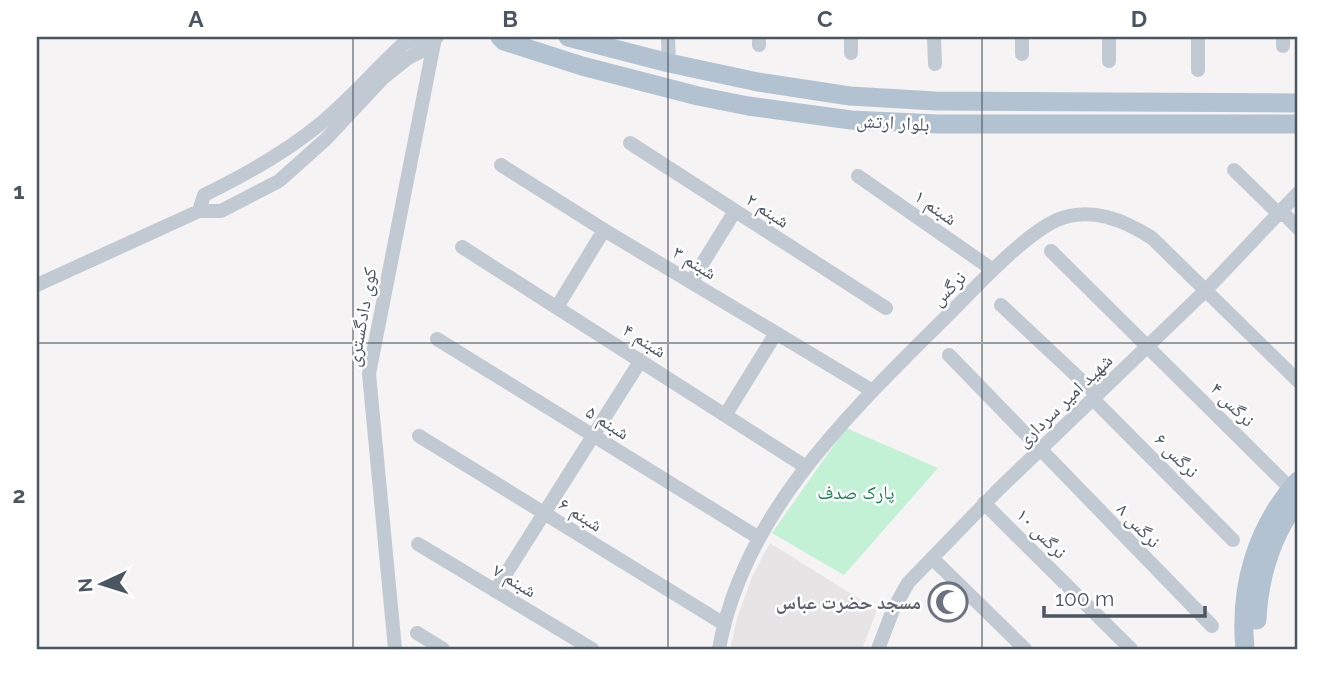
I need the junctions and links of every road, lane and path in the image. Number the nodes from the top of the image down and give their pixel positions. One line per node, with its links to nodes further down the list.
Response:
1 (437, 37): 23 (street); 23 (street); 61 (street, کوی دادگستری)
2 (500, 37): 17 (main road, بلوار ارتش)
3 (568, 37): 13 (main road, بلوار ارتش)
4 (668, 37): 13 (street)
5 (851, 37): 10 (street)
6 (934, 37): 14 (street)
7 (1022, 37): 11 (street)
8 (1109, 37): 12 (street)
9 (1198, 37): 15 (street)
10 (850, 53)
11 (1022, 54)
12 (1109, 61)
13 (669, 63): 16 (main road, بلوار ارتش)
14 (935, 64)
15 (1198, 70)
16 (1298, 103)
17 (1298, 124)
18 (631, 143): 24 (street, شبنم ۲)
19 (501, 165): 27 (street, شبنم ۳)
20 (1234, 170): 25 (street)
21 (858, 176): 30 (street, شبنم ۱)
22 (1298, 193): 25 (street, شهید امیر سرداری)
23 (199, 211): 32 (street)
24 (735, 211): 31 (street); 36 (street, شبنم ۲)
25 (1280, 212): 26 (street); 33 (street, شهید امیر سرداری)
26 (1298, 228)
27 (604, 230): 31 (street, شبنم ۳); 35 (street)
28 (462, 247): 35 (street, شبنم ۴)
29 (1051, 251): 39 (street, نرگس ۴)
30 (993, 270): 33 (street, نرگس); 43 (street, نرگس)
31 (691, 282): 37 (street, شبنم ۳)
32 (37, 285)
33 (1206, 290): 39 (street, شهید امیر سرداری); 42 (street, نرگس)
34 (1001, 305): 44 (street, نرگس ۶)
35 (557, 307): 41 (street, شبنم ۴)
36 (886, 308)
37 (776, 333): 43 (street, شبنم ۳); 45 (street)
38 (437, 339): 47 (street, شبنم ۵)
39 (1148, 347): 44 (street, شهید امیر سرداری); 50 (street, نرگس ۴)
40 (949, 355): 48 (street, نرگس ۸)
41 (641, 360): 45 (street, شبنم ۴); 47 (street)
42 (1298, 381)
43 (871, 390): 49 (street, نرگس)
44 (1095, 397): 48 (street, شهید امیر سرداری); 54 (street, نرگس ۶)
45 (726, 414): 49 (street, شبنم ۴)
46 (419, 436): 52 (street, شبنم ۶)
47 (593, 436): 52 (street); 53 (street, شبنم ۵)
48 (1039, 450): 51 (street, شهید امیر سرداری); 59 (street, نرگس ۸)
49 (806, 467): 53 (street, نرگس)
50 (1296, 490): 68 (main road); 69 (main road)
51 (984, 503): 56 (street, شهید امیر سرداری); 67 (street, نرگس ۱۰)
52 (544, 514): 57 (street); 58 (street, شبنم ۶)
53 (759, 538): 58 (street, نرگس)
54 (1233, 540)
55 (418, 544): 57 (street, شبنم ۷)
56 (932, 558): 65 (street, شهید امیر سرداری); 66 (street)
57 (495, 591): 63 (street, شبنم ۷)
58 (724, 624): 64 (street, نرگس)
59 (1212, 626)
60 (417, 633): 62 (street)
61 (395, 649)
62 (443, 649)
63 (592, 649)
64 (719, 649)
65 (878, 649)
66 (1025, 649)
67 (1131, 649)
68 (1245, 649)
69 (1257, 649)

